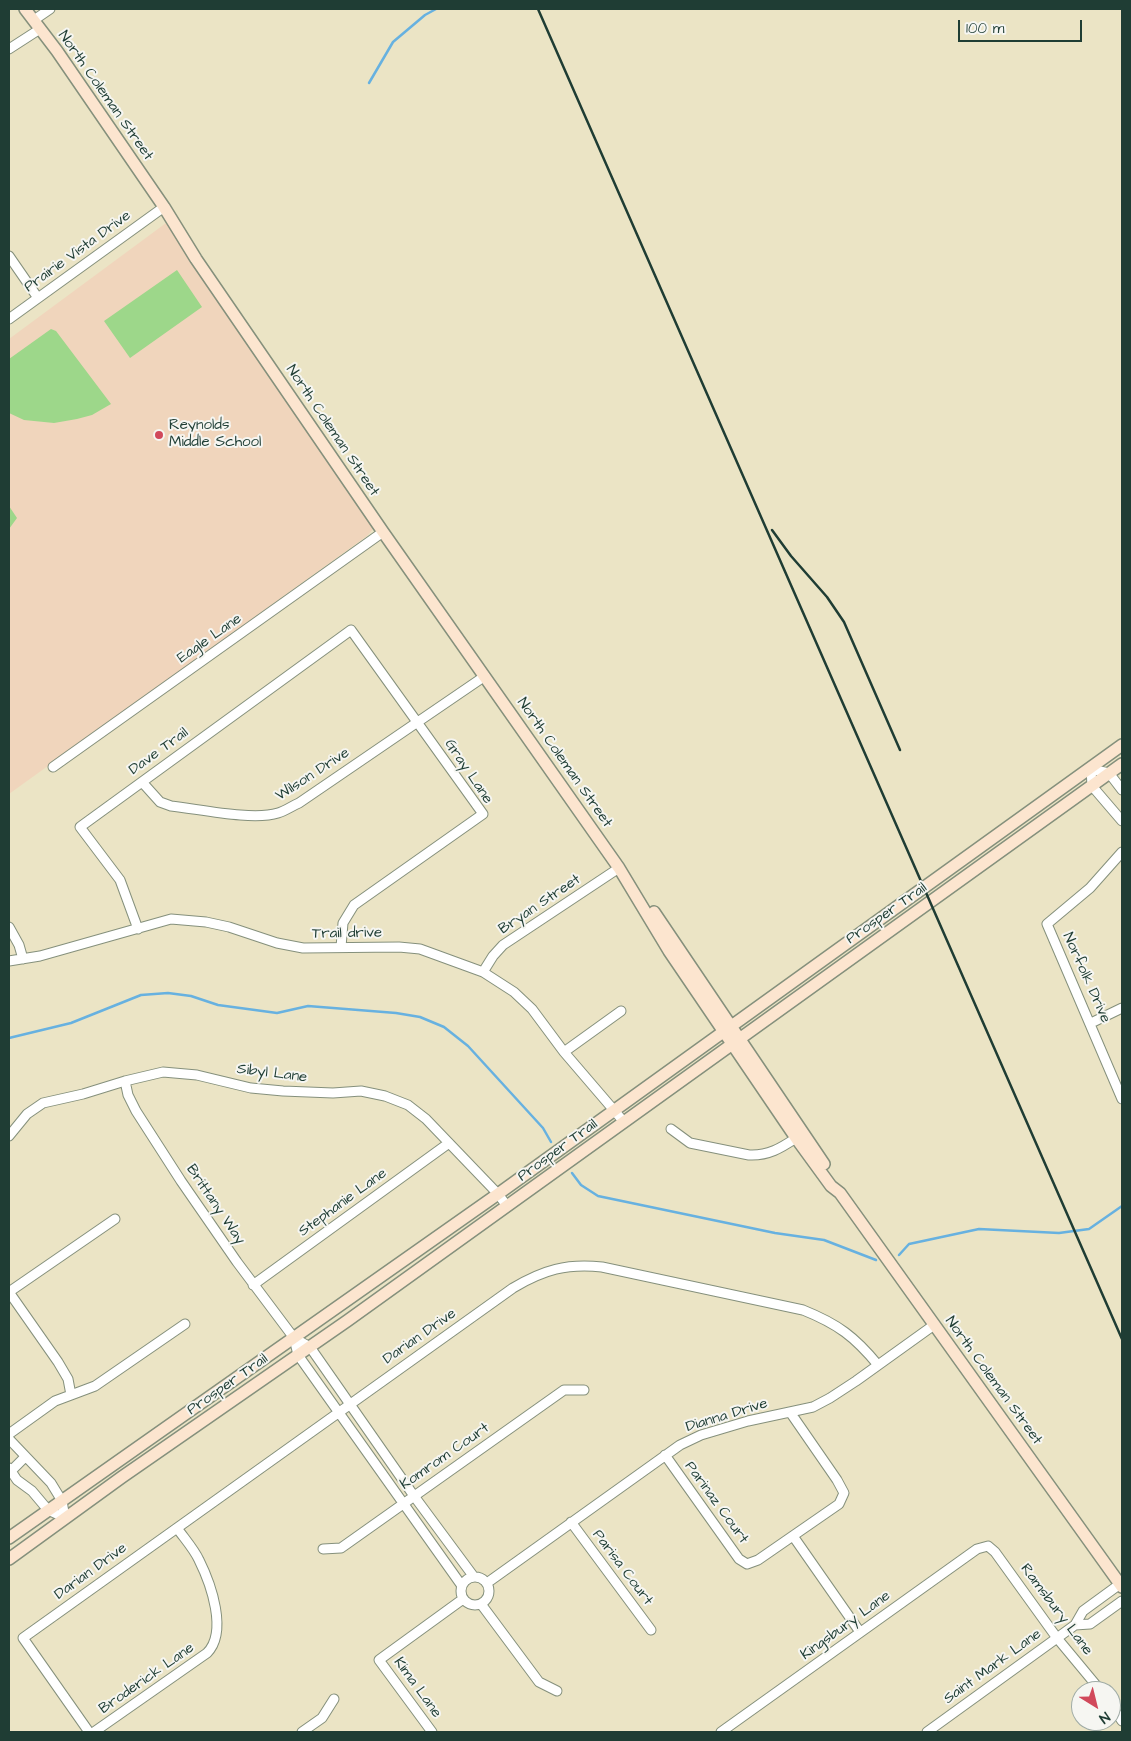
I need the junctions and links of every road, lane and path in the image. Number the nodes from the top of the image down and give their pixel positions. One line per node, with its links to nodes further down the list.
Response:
1 (25, 9): 3 (main road, North Coleman Street)
2 (50, 9): 3 (street)
3 (37, 25): 4 (street); 5 (main road, North Coleman Street)
4 (9, 49)
5 (164, 207): 7 (street, Prairie Vista Drive); 9 (main road, North Coleman Street)
6 (9, 256): 7 (street)
7 (38, 298): 8 (street, Prairie Vista Drive)
8 (9, 319)
9 (382, 532): 11 (main road, North Coleman Street); 15 (street, Eagle Lane)
10 (351, 630): 12 (street, Gray Lane); 18 (street, Dave Trail)
11 (485, 676): 12 (street, Wilson Drive); 23 (main road, North Coleman Street)
12 (417, 722): 18 (street, Wilson Drive); 26 (street, Gray Lane)
13 (1122, 745): 16 (main road, Prosper Trail)
14 (1122, 764): 17 (main road, Prosper Trail)
15 (52, 767)
16 (1091, 769): 17 (street); 19 (street); 33 (main road, Prosper Trail)
17 (1109, 773): 19 (main road, Prosper Trail); 20 (street)
18 (142, 782): 25 (street, Dave Trail)
19 (1092, 786): 21 (street); 34 (main road, Prosper Trail)
20 (1122, 790)
21 (1122, 821)
22 (1122, 852): 32 (street, Norfolk Drive)
23 (619, 868): 29 (street, Bryan Street); 33 (main road, North Coleman Street)
24 (9, 927): 27 (street)
25 (138, 928): 26 (street, Trail drive); 27 (street, Trail drive)
26 (342, 947): 29 (street, Trail drive)
27 (22, 959): 28 (street, Trail drive)
28 (9, 960)
29 (483, 972): 35 (street, Trail drive)
30 (1122, 1008): 32 (street)
31 (621, 1011): 35 (street)
32 (1090, 1023): 37 (street, Norfolk Drive)
33 (728, 1030): 34 (main road, North Coleman Street); 38 (main road, Prosper Trail)
34 (735, 1041): 39 (main road, Prosper Trail); 42 (main road, North Coleman Street); 44 (main road, North Coleman Street)
35 (564, 1052): 38 (street, Trail drive)
36 (125, 1081): 41 (street, Sibyl Lane); 43 (street, Sibyl Lane); 48 (street, Brittany Way)
37 (1122, 1099)
38 (615, 1110): 39 (street, Trail drive); 45 (main road, Prosper Trail)
39 (624, 1122): 46 (main road, Prosper Trail)
40 (671, 1129): 42 (street)
41 (9, 1136)
42 (796, 1138): 44 (main road, North Coleman Street)
43 (449, 1143): 45 (street, Sibyl Lane); 48 (street, Stephanie Lane)
44 (840, 1192): 51 (main road, North Coleman Street)
45 (498, 1194): 46 (street, Sibyl Lane); 52 (main road, Prosper Trail)
46 (506, 1206): 53 (main road, Prosper Trail)
47 (114, 1219): 49 (street)
48 (253, 1285): 52 (street, Brittany Way)
49 (9, 1292): 57 (street)
50 (185, 1324): 57 (street)
51 (934, 1325): 55 (street, Dianna Drive); 81 (main road, North Coleman Street)
52 (294, 1338): 53 (street, Brittany Way); 54 (street, Brittany Way); 67 (main road, Prosper Trail)
53 (310, 1347): 54 (main road, Prosper Trail); 58 (street, Brittany Way)
54 (298, 1355): 59 (street, Brittany Way); 70 (main road, Prosper Trail)
55 (878, 1365): 58 (street, Darian Drive); 60 (street, Dianna Drive)
56 (584, 1390): 66 (street, Komrom Court)
57 (71, 1395): 61 (street)
58 (349, 1404): 59 (street, Darian Drive); 66 (street, Brittany Way)
59 (338, 1412): 68 (street, Brittany Way); 72 (street, Darian Drive)
60 (790, 1412): 63 (street, Dianna Drive); 73 (street)
61 (9, 1434)
62 (9, 1439): 64 (street)
63 (665, 1455): 71 (street, Dianna Drive); 73 (street, Parinaz Court)
64 (25, 1457): 65 (street); 67 (street)
65 (10, 1469): 69 (street)
66 (414, 1496): 68 (street, Komrom Court); 78 (street, Brittany Way)
67 (62, 1501): 69 (main road, Prosper Trail); 70 (street)
68 (404, 1503): 76 (street, Komrom Court); 80 (street, Brittany Way)
69 (48, 1510): 70 (street); 74 (main road, Prosper Trail)
70 (65, 1518): 77 (main road, Prosper Trail)
71 (571, 1522): 79 (street, Dianna Drive); 86 (street, Parisa Court)
72 (177, 1528): 92 (street, Darian Drive); 93 (street, Broderick Lane)
73 (793, 1536): 87 (street)
74 (9, 1538)
75 (988, 1546): 87 (street, Kingsbury Lane); 88 (street, Ramsbury Lane)
76 (324, 1549)
77 (9, 1559)
78 (474, 1577): 79 (street); 80 (street)
79 (487, 1583): 84 (street)
80 (462, 1586): 82 (street)
81 (1121, 1586): 85 (street, Saint Mark Lane)
82 (464, 1599): 84 (street); 95 (street, Kima Lane)
83 (1122, 1601): 85 (street, Saint Mark Lane)
84 (481, 1604): 90 (street)
85 (1075, 1625): 88 (street, Saint Mark Lane)
86 (651, 1630)
87 (860, 1632): 96 (street, Kingsbury Lane)
88 (1057, 1638): 89 (street, Ramsbury Lane); 97 (street, Saint Mark Lane)
89 (1093, 1681)
90 (557, 1691)
91 (334, 1699): 94 (street)
92 (89, 1732)
93 (94, 1732)
94 (302, 1732)
95 (432, 1732)
96 (721, 1732)
97 (927, 1732)

